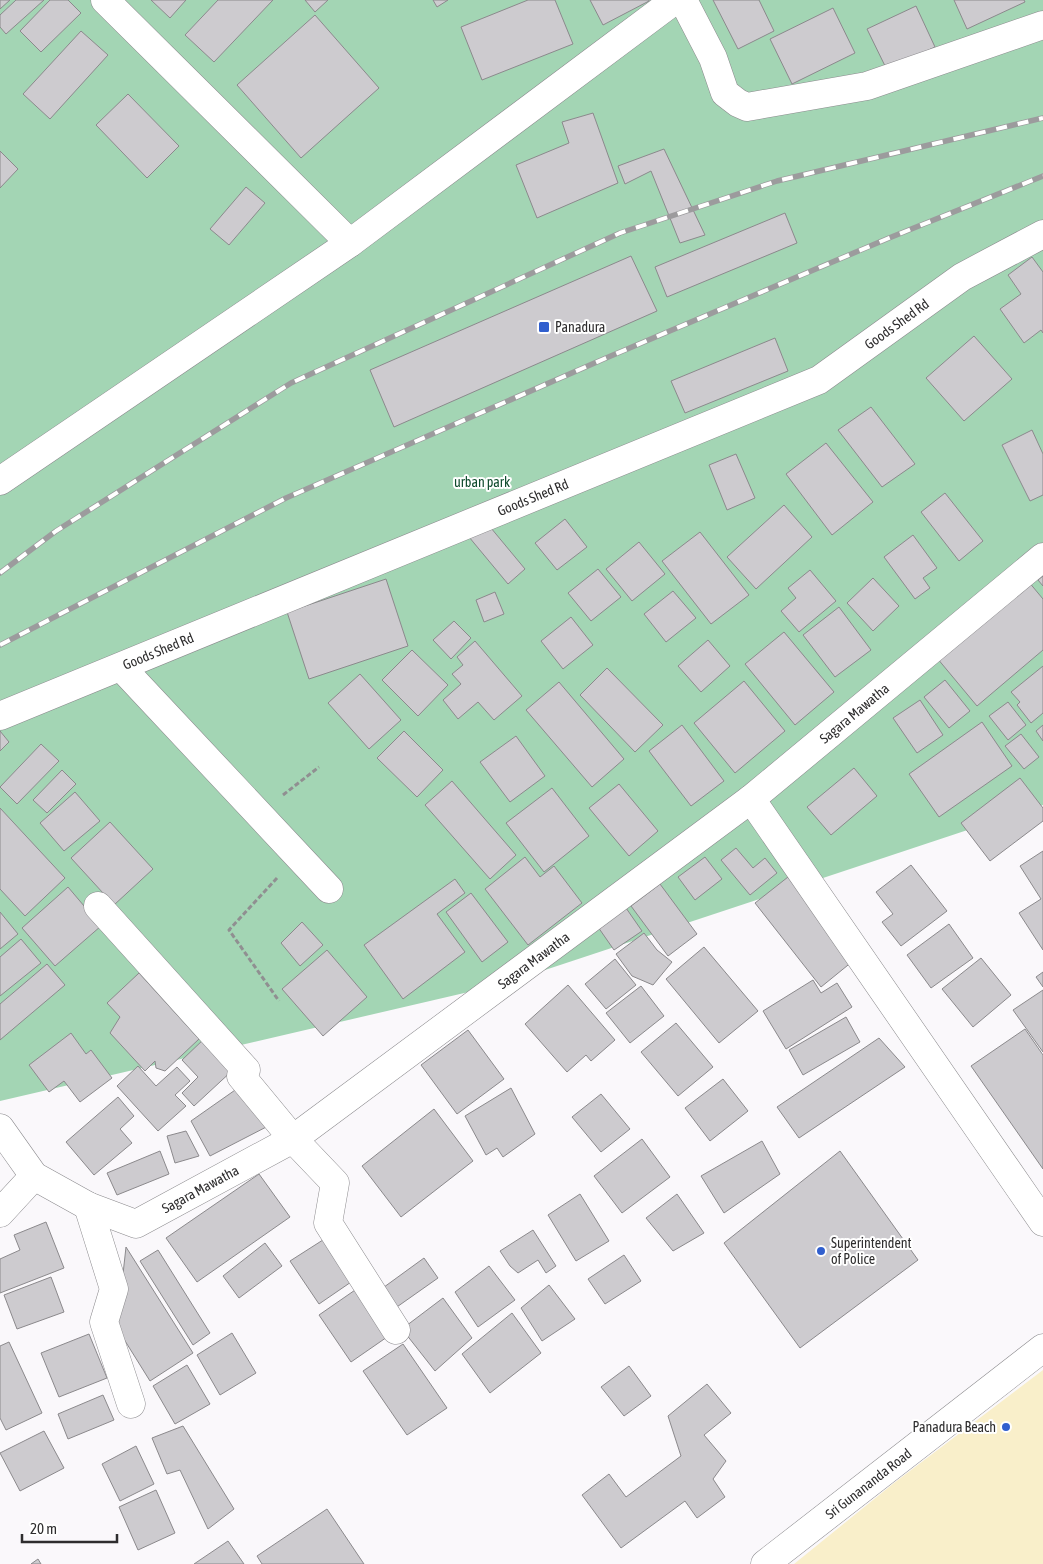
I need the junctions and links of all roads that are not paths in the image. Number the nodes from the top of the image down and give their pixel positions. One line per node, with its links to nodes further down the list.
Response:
1 (105, 0): 6 (street)
2 (675, 0): 6 (street)
3 (683, 0): 4 (street)
4 (1043, 25)
5 (1043, 234): 9 (street, Goods Shed Rd)
6 (350, 243): 7 (street)
7 (0, 481)
8 (1043, 557): 11 (street, Sagara Mawatha)
9 (121, 667): 10 (street, Goods Shed Rd); 12 (street)
10 (0, 716)
11 (751, 799): 15 (street, Sagara Mawatha); 19 (street)
12 (329, 889)
13 (98, 906): 15 (street)
14 (0, 1128): 16 (street, Sagara Mawatha)
15 (293, 1139): 17 (street, Sagara Mawatha); 20 (street)
16 (34, 1176): 17 (street, Sagara Mawatha); 18 (street)
17 (88, 1206): 22 (street)
18 (0, 1213)
19 (1043, 1222)
20 (396, 1330)
21 (1043, 1348): 23 (street, Sri Gunananda Road)
22 (132, 1404)
23 (765, 1564)

